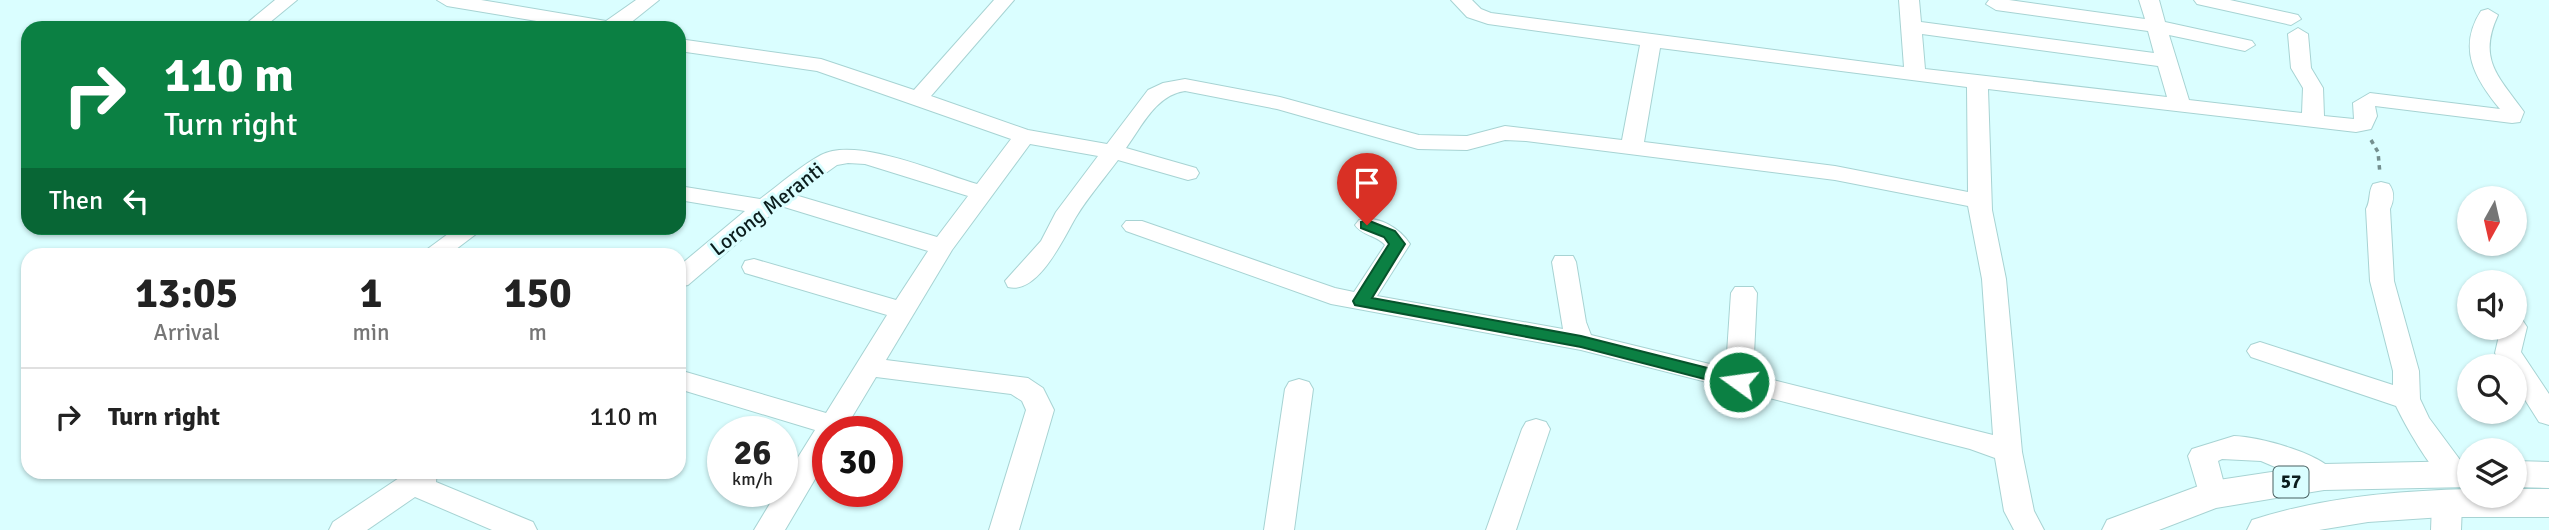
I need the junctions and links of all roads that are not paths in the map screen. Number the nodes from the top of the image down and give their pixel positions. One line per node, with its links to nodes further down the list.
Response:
1 (287, 0): 11 (street)
2 (447, 0): 12 (street)
3 (649, 0): 13 (street)
4 (1004, 0): 23 (street)
5 (1461, 0): 17 (street)
6 (1909, 0): 14 (street)
7 (2149, 0): 15 (street)
8 (2204, 0): 25 (street)
9 (1996, 2): 15 (street); 16 (street)
10 (2488, 16): 25 (street)
11 (260, 21)
12 (575, 21)
13 (620, 21)
14 (1909, 26): 16 (street); 21 (street)
15 (2156, 26): 18 (street); 20 (street)
16 (1997, 38): 20 (street)
17 (1651, 40): 21 (street); 27 (street)
18 (2245, 44)
19 (686, 46): 23 (street)
20 (2166, 61): 24 (street)
21 (1915, 72): 22 (street)
22 (1977, 80): 24 (street); 33 (street)
23 (917, 100): 26 (street)
24 (2180, 107): 25 (street)
25 (2313, 122)
26 (1024, 136): 28 (street); 31 (street)
27 (1632, 147): 28 (street); 33 (street)
28 (1115, 152): 29 (street); 43 (street)
29 (1188, 173)
30 (2381, 189): 54 (street)
31 (982, 193): 34 (street, Lorong Meranti); 38 (street)
32 (686, 194): 34 (street)
33 (1980, 201): 59 (street)
34 (771, 202): 38 (street); 42 (street, Lorong Meranti)
35 (1367, 225): 45 (street)
36 (1133, 226): 45 (street)
37 (462, 235): 39 (street)
38 (942, 247): 46 (street)
39 (442, 248)
40 (1564, 261): 48 (street)
41 (754, 267): 46 (street)
42 (686, 273)
43 (1017, 281)
44 (1744, 293): 52 (street)
45 (1361, 301): 48 (street)
46 (903, 312): 50 (street)
47 (2511, 340): 55 (street)
48 (1581, 341): 52 (street)
49 (2260, 351): 54 (street)
50 (871, 367): 56 (street); 70 (street)
51 (686, 381): 57 (street)
52 (1739, 382): 59 (street)
53 (1299, 389): 71 (street)
54 (2406, 399): 65 (street)
55 (2549, 415)
56 (839, 416)
57 (812, 424)
58 (1536, 429): 72 (street)
59 (2008, 453): 73 (street)
60 (812, 460): 69 (street)
61 (2527, 474): 62 (main road)
62 (2549, 475)
63 (420, 479): 67 (street)
64 (424, 479): 68 (street)
65 (2455, 496): 66 (main road, 57); 74 (main road, 57); 75 (main road, 57)
66 (2549, 503)
67 (344, 530)
68 (522, 530)
69 (769, 530)
70 (1004, 530)
71 (1279, 530)
72 (1501, 530)
73 (2029, 530)
74 (2120, 530)
75 (2265, 530)

